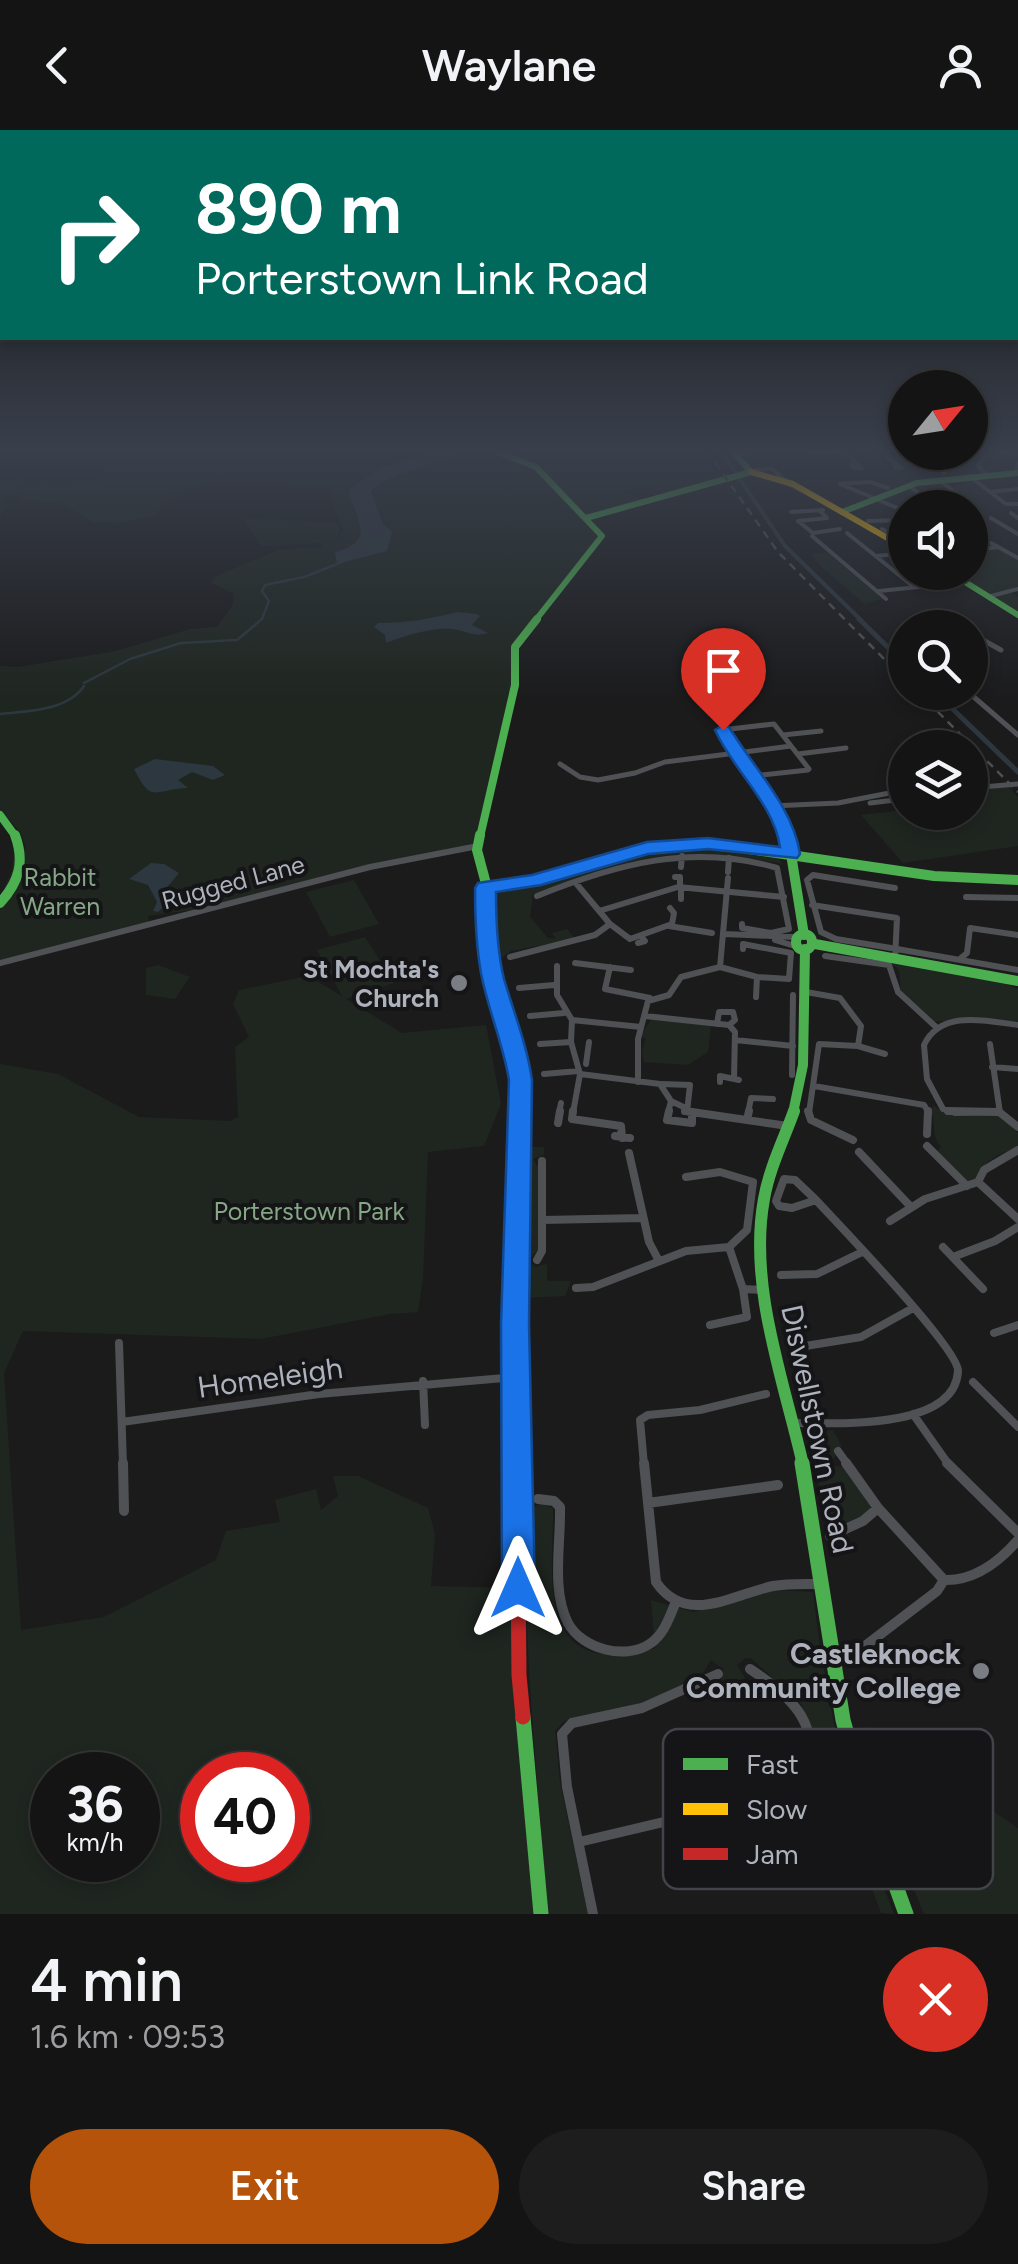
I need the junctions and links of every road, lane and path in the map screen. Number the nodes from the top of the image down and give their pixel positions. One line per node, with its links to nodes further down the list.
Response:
1 (602, 534): 41 (street)
2 (850, 534): 8 (street)
3 (812, 536): 14 (street)
4 (991, 543): 5 (street)
5 (998, 547): 6 (street); 9 (street)
6 (988, 548)
7 (888, 552): 8 (street)
8 (876, 556): 10 (street)
9 (1016, 558)
10 (888, 566)
11 (1018, 588): 15 (street)
12 (889, 590): 14 (street)
13 (981, 590): 15 (street)
14 (877, 591): 16 (street)
15 (991, 596): 17 (street)
16 (886, 599)
17 (1018, 615)
18 (988, 643): 19 (street)
19 (1000, 650)
20 (988, 709): 24 (street)
21 (722, 728): 28 (street)
22 (730, 729): 25 (street)
23 (822, 731): 25 (street)
24 (1018, 735)
25 (784, 736): 26 (street)
26 (790, 746): 28 (street); 29 (street)
27 (846, 748): 29 (street)
28 (734, 753): 30 (street); 39 (street)
29 (797, 754): 31 (street)
30 (560, 764)
31 (762, 775)
32 (1018, 784): 33 (street)
33 (988, 786)
34 (888, 792): 35 (street)
35 (876, 794): 37 (street); 39 (street)
36 (888, 801): 37 (street)
37 (882, 802): 38 (street)
38 (870, 803)
39 (772, 806): 42 (street)
40 (0, 815): 65 (street)
41 (478, 846): 55 (street); 82 (street, Rugged Lane)
42 (790, 854): 51 (street); 55 (street); 76 (street, Diswellstown Road)
43 (682, 856): 44 (street); 45 (street); 47 (street)
44 (658, 858): 46 (street); 48 (street)
45 (729, 858): 57 (street); 61 (street)
46 (667, 866)
47 (681, 867)
48 (616, 870): 50 (street); 52 (street)
49 (675, 877): 54 (street)
50 (625, 878)
51 (1018, 880)
52 (574, 882): 59 (street); 68 (street)
53 (634, 886): 60 (street)
54 (681, 887): 57 (street); 58 (street); 64 (street)
55 (486, 888): 167 (street)
56 (895, 888): 67 (street)
57 (727, 890): 61 (street); 73 (street)
58 (662, 891): 60 (street); 66 (street)
59 (537, 896)
60 (645, 896): 68 (street)
61 (784, 897): 70 (street)
62 (966, 897): 63 (street)
63 (1018, 898)
64 (681, 899)
65 (0, 903)
66 (671, 904): 71 (street)
67 (812, 905): 78 (street); 78 (street)
68 (599, 911): 69 (street)
69 (610, 924): 71 (street); 79 (street)
70 (742, 924)
71 (669, 926): 72 (street)
72 (712, 933)
73 (724, 934): 75 (street); 86 (street)
74 (1018, 935): 81 (street)
75 (769, 939): 76 (street)
76 (803, 942): 78 (street); 93 (street, Diswellstown Road)
77 (743, 949): 89 (street)
78 (894, 952): 81 (street); 90 (street)
79 (510, 956)
80 (825, 956): 105 (street)
81 (955, 959): 88 (street)
82 (0, 963)
83 (575, 963): 85 (street)
84 (557, 966): 91 (street)
85 (610, 967): 87 (street); 96 (street)
86 (720, 968): 89 (street); 96 (street)
87 (631, 970)
88 (1018, 970)
89 (757, 977): 95 (street)
90 (1018, 981)
91 (554, 985): 92 (street); 97 (street)
92 (520, 988)
93 (806, 992): 112 (street); 131 (street, Diswellstown Road)
94 (793, 995): 111 (street)
95 (756, 997)
96 (650, 998): 99 (street)
97 (564, 1013): 98 (street); 100 (street)
98 (530, 1016)
99 (645, 1016): 101 (street); 104 (street)
100 (572, 1020): 104 (street); 107 (street)
101 (717, 1024): 102 (street); 102 (street)
102 (730, 1025): 106 (street)
103 (1018, 1025): 105 (street)
104 (640, 1027): 120 (street)
105 (936, 1028): 126 (street)
106 (735, 1040): 111 (street); 121 (street)
107 (571, 1042): 109 (street); 114 (street)
108 (589, 1042): 114 (street)
109 (540, 1044)
110 (990, 1044): 115 (street)
111 (793, 1046): 119 (street)
112 (858, 1046): 113 (street); 123 (street)
113 (886, 1054)
114 (575, 1057): 117 (street)
115 (992, 1067): 116 (street); 126 (street)
116 (1018, 1068)
117 (580, 1073): 118 (street); 120 (street); 128 (street)
118 (544, 1074)
119 (792, 1074)
120 (638, 1082): 122 (street)
121 (720, 1082)
122 (660, 1084): 125 (street); 127 (street)
123 (814, 1086): 133 (street); 135 (street)
124 (774, 1099): 129 (street)
125 (671, 1101): 127 (street); 127 (street)
126 (998, 1112): 132 (street)
127 (690, 1113): 129 (street)
128 (571, 1114): 130 (street); 134 (street)
129 (747, 1120): 131 (street)
130 (558, 1123)
131 (788, 1126): 160 (street, Diswellstown Road)
132 (1018, 1127)
133 (927, 1134)
134 (622, 1138)
135 (853, 1140)
136 (927, 1146): 143 (street)
137 (1018, 1150): 142 (street)
138 (859, 1152): 145 (street)
139 (629, 1153): 146 (street)
140 (542, 1161): 147 (street)
141 (686, 1177): 150 (street)
142 (978, 1182): 143 (street); 149 (street)
143 (967, 1186): 145 (street)
144 (816, 1200): 144 (street); 152 (street)
145 (911, 1207): 148 (street)
146 (642, 1218): 147 (street); 155 (street)
147 (542, 1220): 154 (street)
148 (890, 1220)
149 (1018, 1223): 153 (street)
150 (729, 1247): 155 (street); 158 (street)
151 (943, 1247): 153 (street)
152 (862, 1252): 156 (street); 161 (street)
153 (953, 1257): 159 (street)
154 (537, 1260)
155 (659, 1262): 157 (street)
156 (781, 1275)
157 (576, 1288)
158 (743, 1289): 160 (street); 163 (street)
159 (983, 1289)
160 (763, 1290): 173 (street, Diswellstown Road)
161 (914, 1308): 166 (street); 171 (street)
162 (1018, 1325): 164 (street)
163 (710, 1326)
164 (994, 1334)
165 (119, 1342): 172 (street)
166 (794, 1348)
167 (516, 1377): 168 (street, Homeleigh); 197 (street)
168 (423, 1382): 172 (street, Homeleigh); 174 (street)
169 (973, 1382): 175 (street)
170 (766, 1394): 179 (street)
171 (913, 1414): 173 (street); 185 (street)
172 (122, 1422): 181 (street)
173 (794, 1423): 187 (street, Diswellstown Road)
174 (425, 1425)
175 (1018, 1427)
176 (838, 1457): 180 (street)
177 (778, 1485): 179 (street)
178 (538, 1499): 188 (street)
179 (648, 1503): 188 (street)
180 (878, 1508): 183 (street); 186 (street)
181 (124, 1510)
182 (836, 1519): 183 (street)
183 (841, 1530): 184 (street)
184 (830, 1536)
185 (1018, 1537): 186 (street)
186 (944, 1580): 189 (street)
187 (823, 1584): 188 (street); 193 (street, Diswellstown Road)
188 (675, 1604)
189 (848, 1659)
190 (750, 1670): 192 (street)
191 (718, 1674): 195 (street)
192 (803, 1729)
193 (846, 1729)
194 (663, 1823): 195 (street)
195 (579, 1842): 198 (street)
196 (897, 1889): 199 (street, Diswellstown Road)
197 (540, 1914)
198 (593, 1914)
199 (906, 1914)

